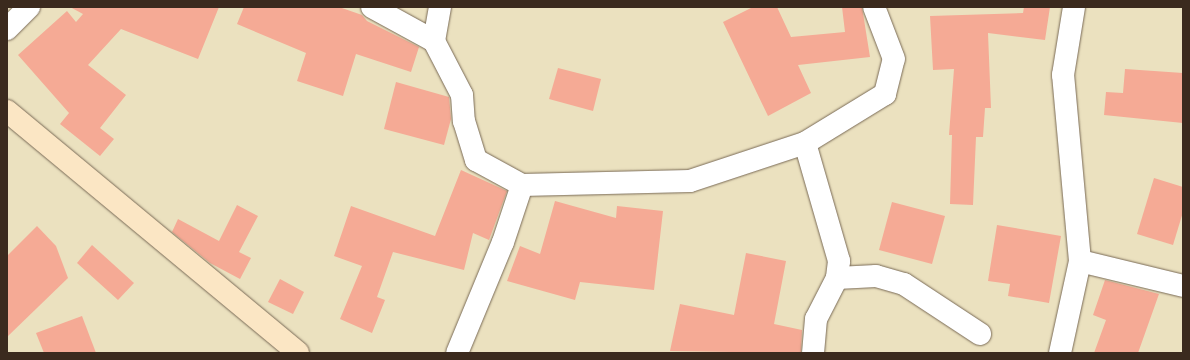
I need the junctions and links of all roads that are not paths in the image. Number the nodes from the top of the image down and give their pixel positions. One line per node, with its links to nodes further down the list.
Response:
1 (29, 7): 6 (street)
2 (372, 7): 7 (street)
3 (440, 7): 7 (street)
4 (874, 7): 9 (street)
5 (1074, 7): 11 (street)
6 (7, 29)
7 (434, 41): 10 (street)
8 (7, 111): 15 (street)
9 (805, 143): 10 (street); 12 (street)
10 (522, 185): 16 (street)
11 (1080, 261): 13 (street); 18 (street)
12 (837, 278): 14 (street); 17 (street)
13 (1183, 286)
14 (980, 334)
15 (298, 353)
16 (457, 353)
17 (813, 353)
18 (1060, 353)

